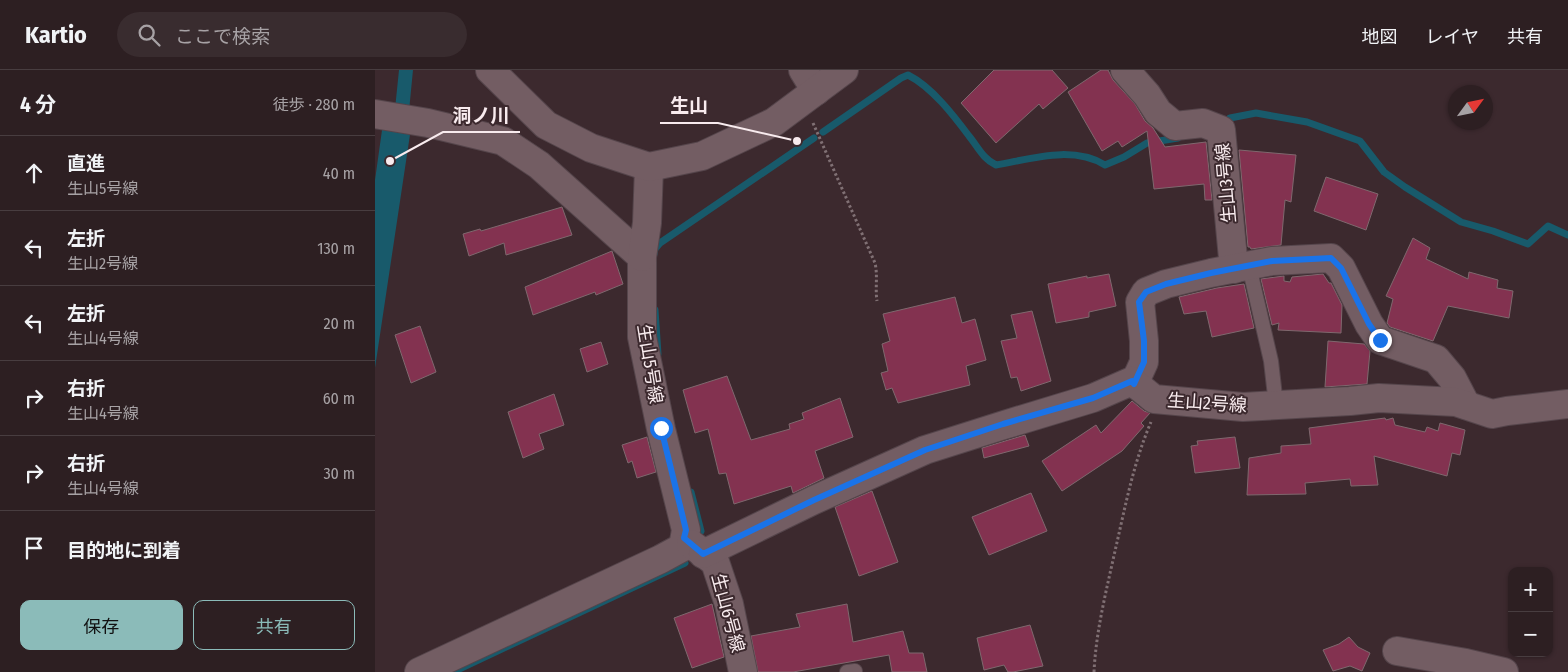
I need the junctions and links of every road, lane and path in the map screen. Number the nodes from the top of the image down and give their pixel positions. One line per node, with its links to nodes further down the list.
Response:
1 (490, 70): 6 (street)
2 (844, 70): 4 (street)
3 (1125, 70): 8 (street, 生山3号線)
4 (807, 87): 6 (street); 9 (path)
5 (375, 114): 7 (street)
6 (649, 167): 7 (street, 生山5号線)
7 (642, 257): 15 (street, 生山5号線)
8 (1241, 267): 10 (street); 13 (lane); 14 (street)
9 (877, 301)
10 (1134, 384): 11 (street, 生山2号線); 15 (street)
11 (1161, 399): 13 (street, 生山2号線); 19 (path)
12 (1568, 404): 14 (street, 生山2号線)
13 (1276, 405): 14 (street, 生山2号線)
14 (1466, 405)
15 (694, 546): 17 (street); 18 (street, 生山6号線)
16 (1397, 651): 20 (street)
17 (419, 672)
18 (743, 672)
19 (1094, 672)
20 (1505, 672)

